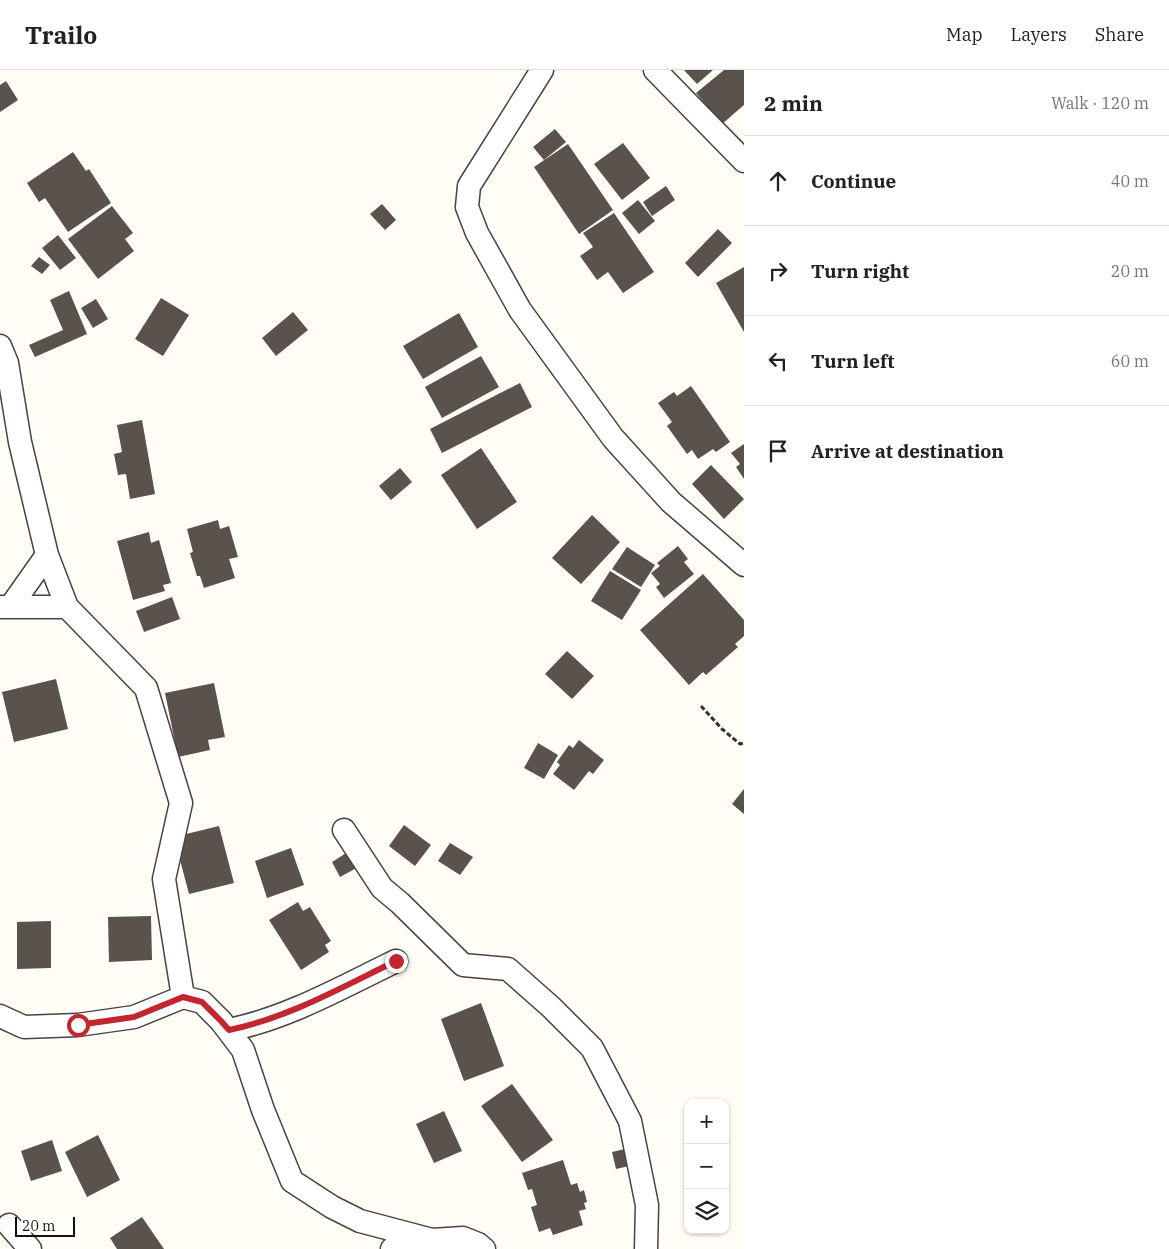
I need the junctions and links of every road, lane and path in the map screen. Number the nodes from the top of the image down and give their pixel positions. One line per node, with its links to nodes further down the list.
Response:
1 (542, 70): 6 (street)
2 (655, 70): 3 (street)
3 (744, 161)
4 (0, 346): 5 (street)
5 (47, 555): 7 (street); 8 (street)
6 (744, 565)
7 (6, 607): 8 (street)
8 (68, 607): 13 (street)
9 (702, 706): 10 (path)
10 (744, 743)
11 (344, 830): 21 (street)
12 (396, 961): 15 (street)
13 (183, 997): 14 (street); 15 (street)
14 (0, 1016)
15 (229, 1030): 17 (street)
16 (9, 1225): 18 (street)
17 (432, 1240): 19 (street); 20 (street)
18 (30, 1249)
19 (392, 1249)
20 (484, 1249)
21 (646, 1249)

